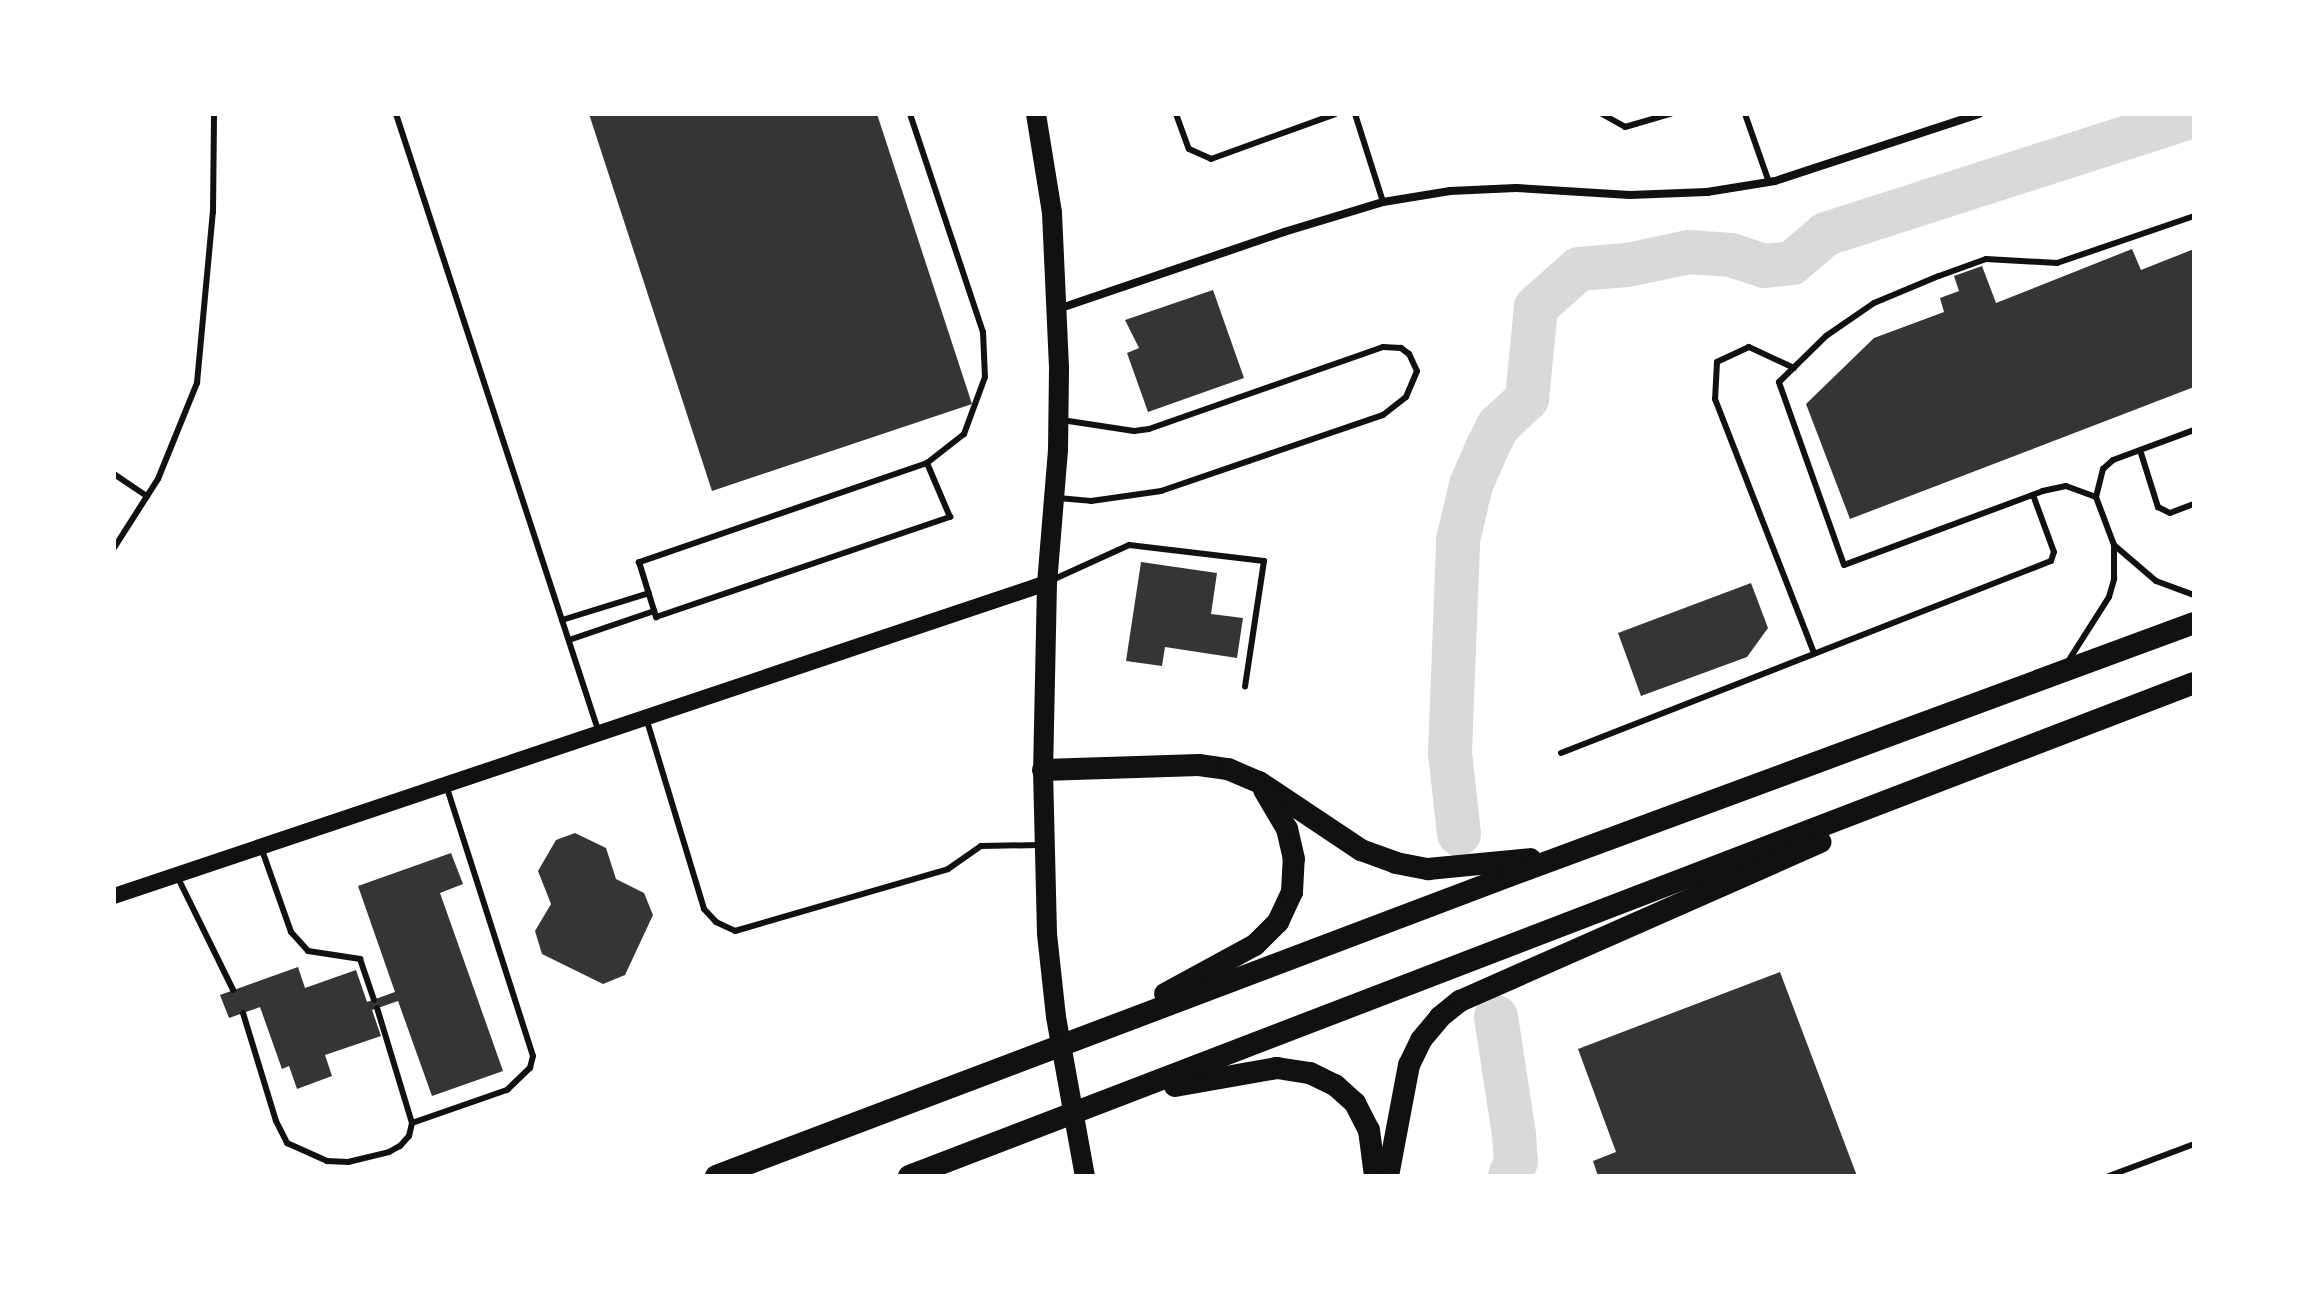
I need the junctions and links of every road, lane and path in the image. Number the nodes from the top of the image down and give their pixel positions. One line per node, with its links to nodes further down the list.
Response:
1 (214, 114): 23 (lane)
2 (396, 114): 33 (lane)
3 (910, 114): 20 (lane)
4 (1036, 114): 15 (main road)
5 (1176, 114): 6 (lane)
6 (1335, 114)
7 (1355, 114): 13 (lane)
8 (1602, 114): 9 (lane)
9 (1670, 114)
10 (1745, 114): 12 (lane)
11 (1979, 114): 12 (street)
12 (1769, 183): 13 (street)
13 (1383, 202): 15 (street)
14 (2194, 216): 16 (lane)
15 (1056, 309): 17 (main road)
16 (1794, 368): 22 (lane); 36 (lane)
17 (1058, 419): 24 (main road); 24 (lane)
18 (2194, 430): 19 (lane)
19 (2140, 450): 25 (lane); 26 (lane)
20 (927, 463): 30 (lane); 32 (lane)
21 (114, 474): 23 (lane)
22 (2033, 495): 25 (lane); 36 (lane)
23 (147, 496): 28 (lane)
24 (1054, 497): 29 (main road)
25 (2096, 497): 27 (lane)
26 (2194, 504)
27 (2114, 545): 31 (lane); 37 (lane)
28 (114, 548)
29 (1047, 583): 39 (lane); 42 (main road); 45 (main road)
30 (649, 593): 32 (lane); 33 (lane)
31 (2194, 595)
32 (654, 611): 35 (lane)
33 (562, 620): 35 (lane)
34 (2194, 623): 37 (highway)
35 (569, 640): 43 (lane)
36 (1814, 653): 44 (lane)
37 (2060, 673): 50 (highway)
38 (2194, 683): 41 (highway)
39 (1245, 687)
40 (2194, 691): 41 (lane)
41 (2133, 706): 58 (highway); 65 (highway)
42 (646, 717): 43 (main road); 48 (lane)
43 (599, 733): 47 (main road)
44 (1561, 753)
45 (1043, 770): 46 (highway); 48 (main road)
46 (1259, 782): 50 (highway); 57 (highway)
47 (446, 784): 49 (main road); 59 (lane)
48 (1043, 845): 63 (main road)
49 (260, 846): 51 (main road); 54 (lane)
50 (1568, 855): 57 (highway)
51 (176, 875): 52 (main road); 53 (lane)
52 (114, 896)
53 (233, 990)
54 (374, 1000)
55 (377, 1008): 59 (lane)
56 (243, 1013): 59 (lane)
57 (1092, 1034): 61 (highway)
58 (1104, 1102): 62 (highway); 64 (highway)
59 (412, 1123)
60 (2194, 1144): 66 (lane)
61 (716, 1176)
62 (909, 1176)
63 (1085, 1176)
64 (1375, 1176)
65 (1388, 1176)
66 (2109, 1176)

